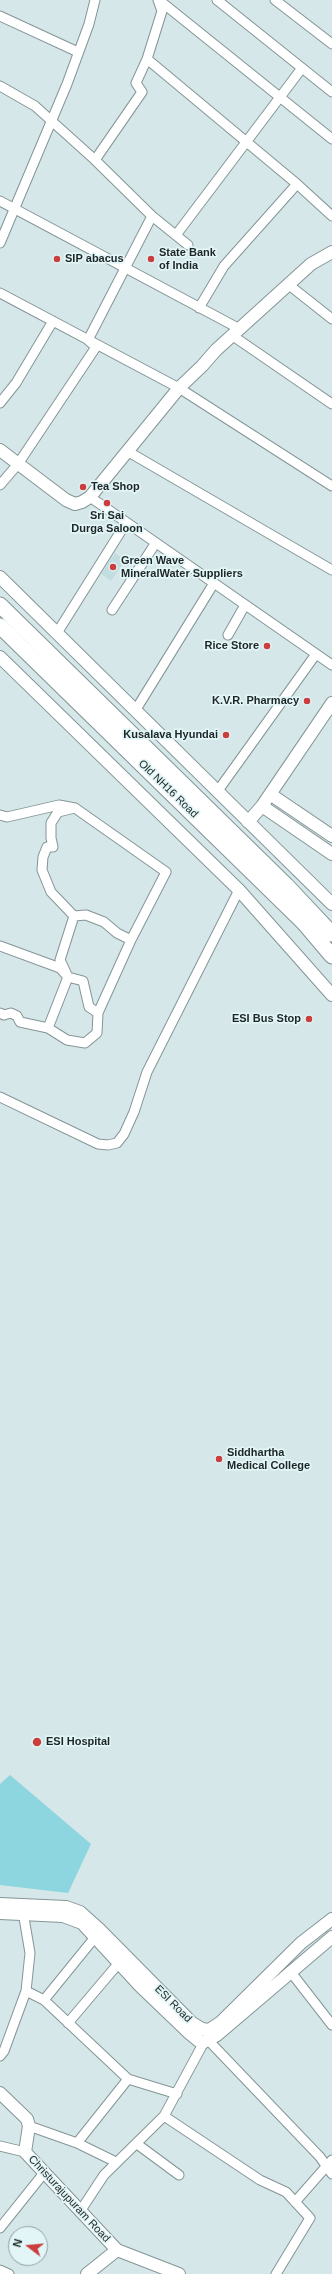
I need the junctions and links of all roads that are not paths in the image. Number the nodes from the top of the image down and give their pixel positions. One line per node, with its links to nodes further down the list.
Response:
1 (95, 0): 7 (street)
2 (159, 0): 8 (street); 12 (street)
3 (217, 0): 9 (street)
4 (275, 0): 6 (street)
5 (0, 16): 7 (street)
6 (332, 44)
7 (78, 52): 13 (street)
8 (147, 60): 15 (street); 16 (street)
9 (302, 68): 11 (street); 12 (street)
10 (0, 86): 13 (street)
11 (332, 92)
12 (279, 98): 14 (street); 15 (street)
13 (51, 121): 16 (street); 19 (street)
14 (332, 139)
15 (247, 142): 17 (street); 22 (street)
16 (95, 160): 20 (street)
17 (297, 184): 21 (street); 29 (street)
18 (0, 201): 19 (street)
19 (16, 209): 23 (street); 26 (street)
20 (152, 216): 22 (street); 26 (street)
21 (332, 216)
22 (176, 235): 24 (street)
23 (0, 244)
24 (188, 245)
25 (332, 252): 27 (street)
26 (124, 268): 29 (street); 33 (street)
27 (289, 285): 30 (street); 32 (street)
28 (0, 293): 31 (street)
29 (200, 308): 32 (street)
30 (332, 319)
31 (53, 321): 33 (street); 35 (street)
32 (236, 332): 34 (street); 36 (street)
33 (88, 340): 34 (street); 39 (street)
34 (179, 388): 38 (street); 41 (street)
35 (0, 403)
36 (332, 404)
37 (0, 450): 39 (street)
38 (127, 450): 42 (street); 45 (street)
39 (18, 464): 40 (street); 42 (street)
40 (0, 485)
41 (332, 486)
42 (90, 497): 43 (street)
43 (126, 523): 44 (street); 52 (street)
44 (156, 544): 47 (street); 50 (street)
45 (332, 570)
46 (0, 577): 52 (street)
47 (214, 583): 49 (street); 58 (street)
48 (0, 605): 70 (main road, Old NH16 Road)
49 (245, 605): 53 (street); 54 (street)
50 (112, 610)
51 (0, 626): 73 (main road, Old NH16 Road)
52 (57, 633): 58 (street)
53 (228, 634)
54 (316, 654): 56 (street); 59 (street)
55 (0, 657): 67 (street)
56 (332, 665)
57 (332, 703): 60 (street)
58 (135, 711): 59 (street)
59 (217, 792): 64 (street)
60 (270, 794): 61 (street); 65 (street)
61 (262, 806): 64 (street); 66 (street)
62 (75, 808): 63 (street); 69 (street); 71 (street)
63 (0, 815)
64 (248, 822): 68 (street)
65 (332, 836)
66 (332, 854)
67 (239, 890): 75 (street); 79 (street)
68 (332, 904)
69 (74, 916): 71 (street); 74 (street)
70 (332, 934)
71 (131, 940): 77 (street)
72 (0, 946): 74 (street)
73 (332, 956)
74 (68, 977): 77 (street); 78 (street)
75 (332, 995)
76 (0, 1013): 78 (street)
77 (98, 1013): 78 (street)
78 (48, 1028)
79 (0, 1097)
80 (0, 1904): 92 (street, ESI Road)
81 (23, 1912): 82 (street, ESI Road); 84 (street, ESI Road); 88 (street)
82 (0, 1913)
83 (332, 1919): 92 (street)
84 (96, 1936): 86 (street, ESI Road); 89 (street)
85 (332, 1936): 87 (street)
86 (118, 1964): 90 (street); 92 (street, ESI Road)
87 (290, 1971): 91 (street); 92 (street)
88 (26, 1991): 89 (street); 93 (street)
89 (44, 2000): 90 (street)
90 (68, 2023): 94 (street)
91 (332, 2026)
92 (207, 2038): 96 (street); 104 (street)
93 (0, 2056)
94 (128, 2079): 96 (street); 99 (street)
95 (0, 2093): 98 (street)
96 (177, 2094): 97 (street)
97 (164, 2116): 100 (street); 107 (street)
98 (29, 2126): 99 (street); 102 (street, Christurajupuram Road)
99 (77, 2143): 103 (street)
100 (137, 2144): 103 (street); 106 (street)
101 (0, 2146): 102 (street)
102 (25, 2152): 105 (street, Christurajupuram Road)
103 (116, 2162): 108 (street)
104 (330, 2167): 107 (street)
105 (44, 2173): 108 (street, Christurajupuram Road); 109 (street)
106 (179, 2175)
107 (295, 2202): 115 (street)
108 (81, 2210): 110 (street, Christurajupuram Road)
109 (0, 2228)
110 (117, 2250): 113 (street); 114 (street, Christurajupuram Road)
111 (0, 2270): 112 (street)
112 (8, 2274)
113 (87, 2274)
114 (179, 2274)
115 (276, 2274)

